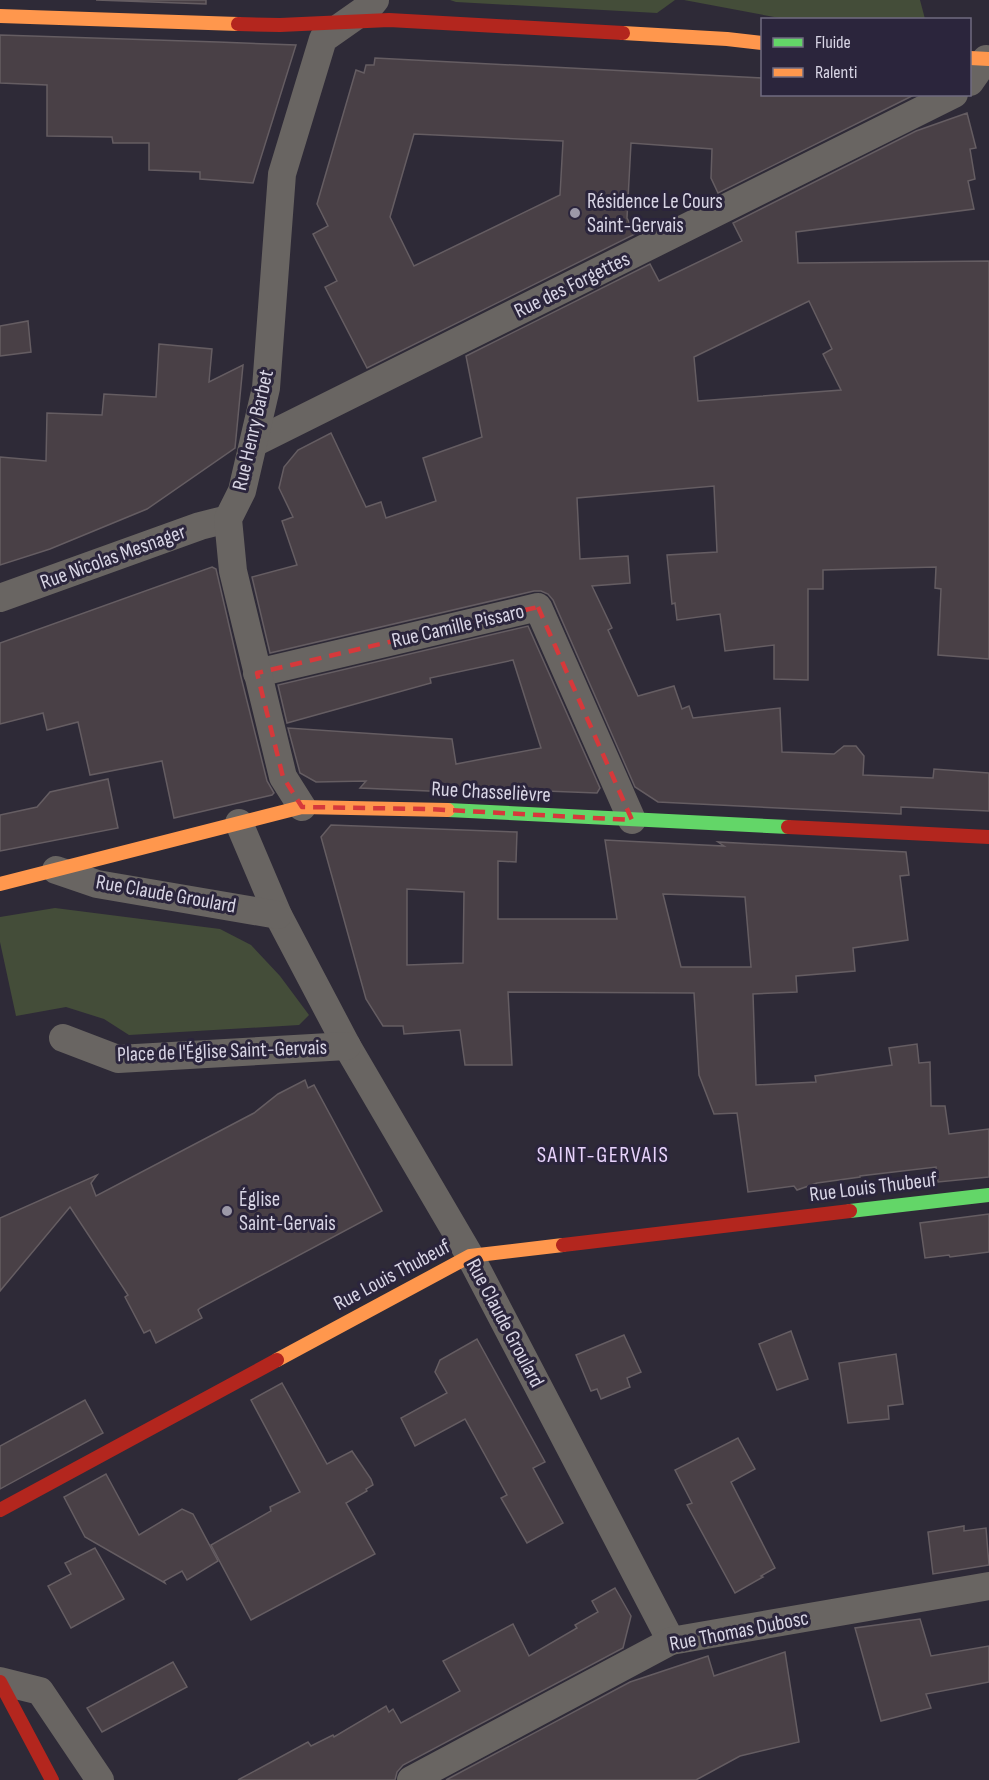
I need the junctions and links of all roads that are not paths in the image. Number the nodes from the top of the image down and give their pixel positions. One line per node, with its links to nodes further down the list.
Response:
1 (375, 0): 3 (street, Rue Henry Barbet)
2 (0, 16): 3 (street)
3 (346, 22): 4 (street); 8 (street, Rue Henry Barbet)
4 (761, 43)
5 (981, 58): 6 (street)
6 (971, 78)
7 (950, 96): 8 (street, Rue des Forgettes)
8 (254, 443): 9 (street, Rue Henry Barbet)
9 (228, 519): 10 (street, Rue Nicolas Mesnager); 11 (street, Rue Henry Barbet)
10 (0, 598)
11 (257, 673): 12 (street, Rue Henry Barbet); 13 (street, Rue Camille Pissaro)
12 (302, 807): 13 (street, Rue Chasselièvre); 14 (street, Rue Chasselièvre)
13 (633, 820): 15 (street, Rue Chasselièvre)
14 (239, 823): 16 (street, Rue Chasselièvre); 18 (street, Rue Claude Groulard)
15 (989, 837)
16 (56, 870): 17 (street, Rue Chasselièvre); 18 (street, Rue Claude Groulard)
17 (0, 884)
18 (278, 915): 20 (street, Rue Claude Groulard)
19 (63, 1038): 20 (street, Place de l'Église Saint-Gervais)
20 (347, 1046): 22 (street, Rue Claude Groulard)
21 (989, 1195): 22 (street, Rue Louis Thubeuf)
22 (470, 1256): 23 (street, Rue Louis Thubeuf); 25 (street, Rue Claude Groulard)
23 (0, 1510)
24 (989, 1586): 25 (street, Rue Thomas Dubosc)
25 (670, 1641): 29 (street, Rue Thomas Dubosc)
26 (0, 1682): 27 (street); 28 (street)
27 (52, 1780)
28 (100, 1780)
29 (411, 1780)

